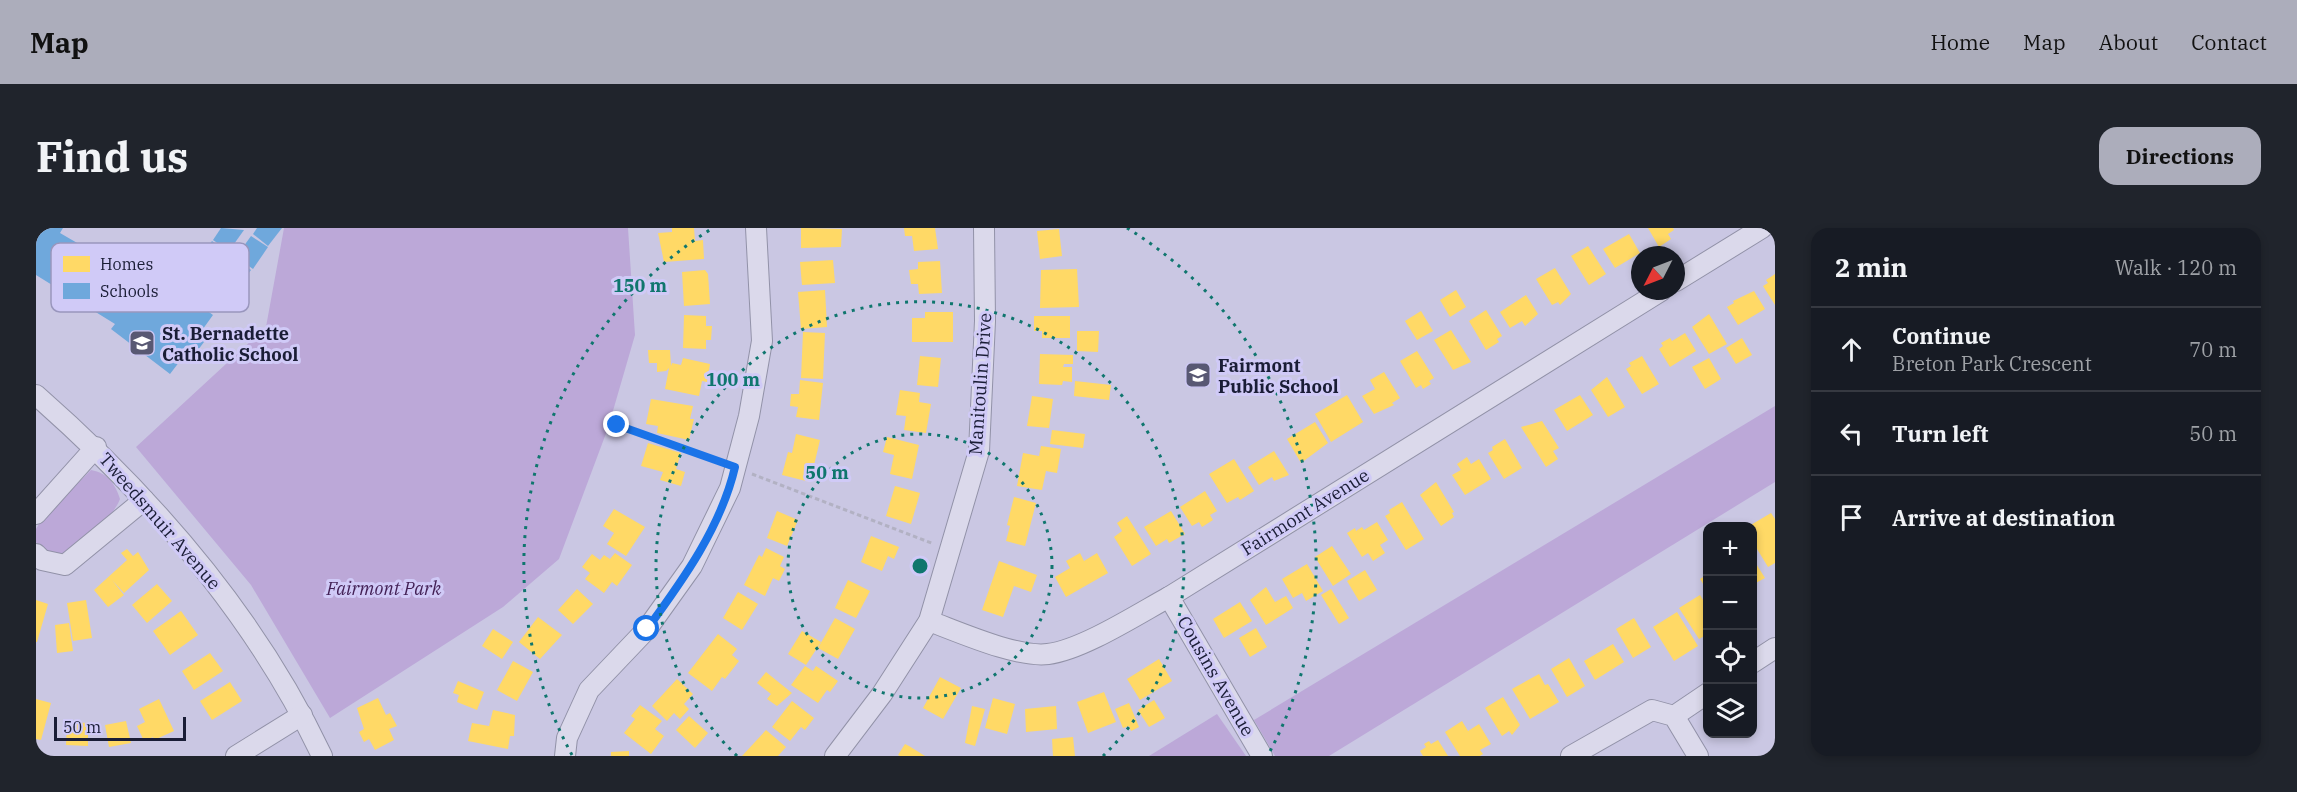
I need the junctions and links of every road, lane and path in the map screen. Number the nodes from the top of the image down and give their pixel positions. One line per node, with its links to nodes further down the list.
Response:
1 (756, 228): 9 (street)
2 (984, 228): 12 (street, Manitoulin Drive)
3 (1762, 228): 4 (street)
4 (1685, 275)
5 (1646, 300): 14 (street, Fairmont Avenue)
6 (36, 395): 8 (street, Tweedsmuir Avenue)
7 (617, 425): 9 (path)
8 (96, 447): 10 (street, Tweedsmuir Avenue); 11 (street)
9 (735, 467): 12 (path); 23 (street)
10 (144, 500): 13 (street); 19 (street, Tweedsmuir Avenue)
11 (36, 514)
12 (950, 549): 15 (street, Manitoulin Drive)
13 (36, 554)
14 (1169, 597): 15 (street, Fairmont Avenue); 25 (street, Cousins Avenue)
15 (928, 621): 24 (street, Manitoulin Drive)
16 (1775, 648): 17 (street)
17 (1757, 660)
18 (1703, 696): 20 (street)
19 (302, 715): 21 (street); 22 (street, Tweedsmuir Avenue)
20 (1674, 716): 26 (street); 27 (street)
21 (237, 756)
22 (322, 756)
23 (565, 756)
24 (835, 756)
25 (1262, 756)
26 (1571, 756)
27 (1698, 756)

